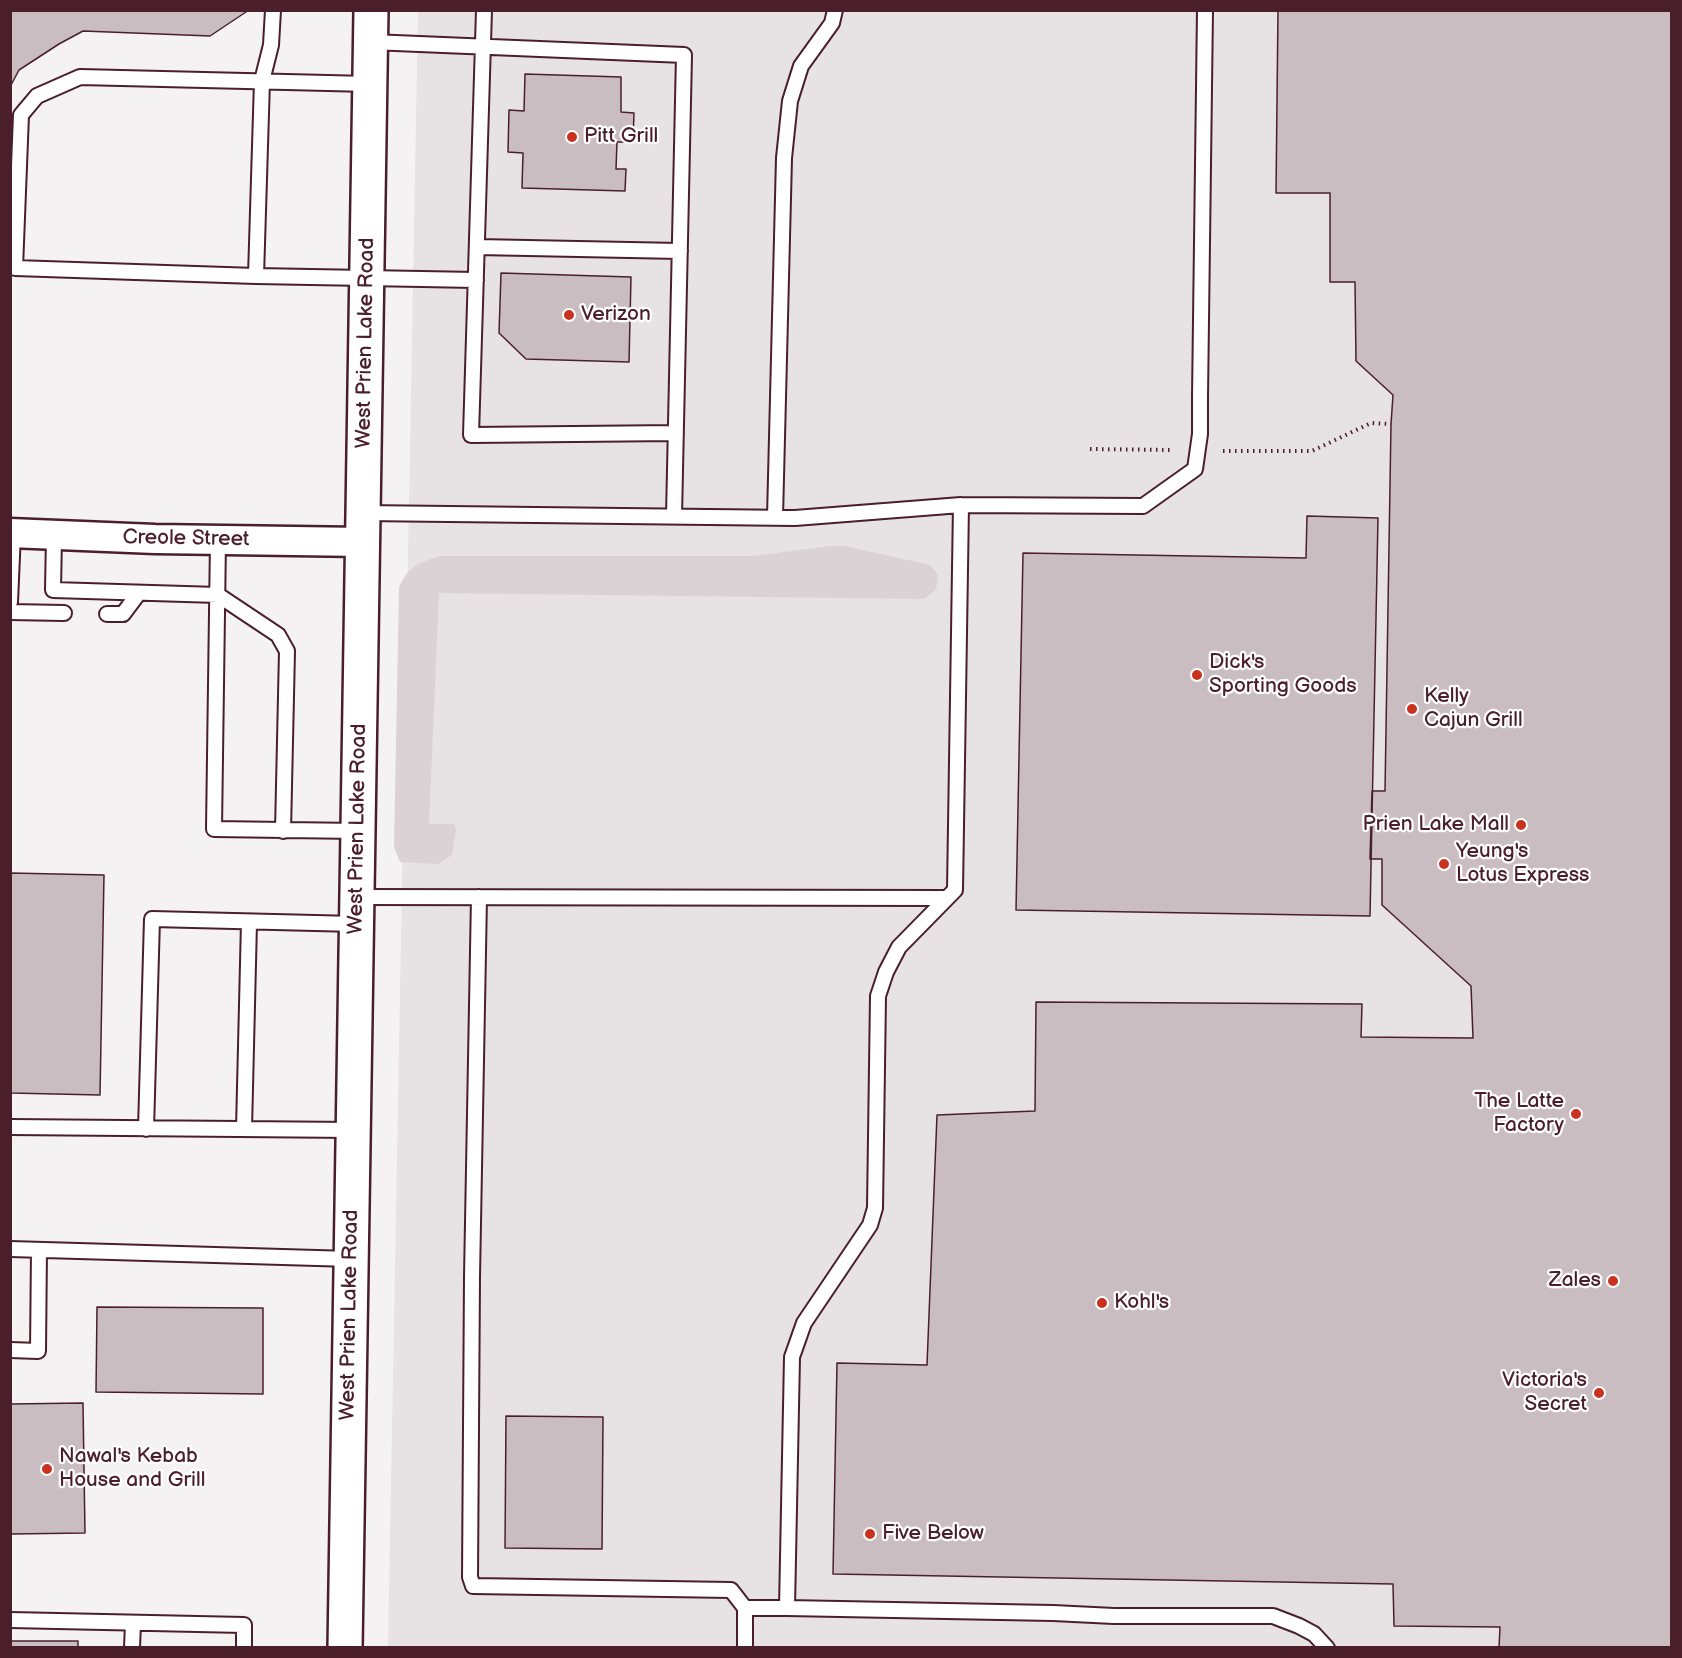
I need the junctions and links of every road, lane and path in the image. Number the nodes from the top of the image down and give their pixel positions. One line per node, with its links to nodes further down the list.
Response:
1 (273, 10): 7 (lane)
2 (484, 10): 6 (lane)
3 (835, 10): 21 (lane)
4 (1205, 10): 18 (lane)
5 (371, 26): 6 (lane); 8 (street, West Prien Lake Road)
6 (483, 47): 9 (lane); 10 (lane)
7 (262, 81): 8 (lane); 11 (lane); 12 (lane)
8 (370, 84): 13 (street, West Prien Lake Road)
9 (477, 247): 10 (lane); 14 (lane)
10 (680, 251): 16 (lane)
11 (13, 268): 12 (lane)
12 (256, 276): 13 (lane)
13 (367, 278): 14 (lane); 22 (street, West Prien Lake Road)
14 (476, 280): 16 (lane)
15 (1391, 424): 18 (path)
16 (676, 433): 20 (lane)
17 (1090, 449): 18 (path)
18 (1198, 450): 19 (lane)
19 (961, 505): 21 (lane); 35 (lane)
20 (675, 516): 21 (lane); 22 (lane)
21 (775, 517)
22 (363, 527): 25 (street, Creole Street); 33 (street, West Prien Lake Road)
23 (12, 533): 24 (street, Creole Street); 29 (lane)
24 (54, 536): 25 (street, Creole Street); 26 (lane)
25 (218, 540): 28 (lane)
26 (52, 590): 27 (lane); 30 (lane)
27 (138, 594): 28 (lane); 31 (lane)
28 (218, 595): 32 (lane); 32 (lane)
29 (10, 602)
30 (10, 612)
31 (107, 614)
32 (284, 831): 33 (lane)
33 (357, 831): 36 (street, West Prien Lake Road)
34 (479, 897): 35 (lane); 36 (lane); 46 (lane)
35 (947, 898): 47 (lane)
36 (357, 910): 37 (lane); 41 (street, West Prien Lake Road)
37 (249, 922): 39 (lane); 40 (lane)
38 (10, 1127): 39 (lane)
39 (146, 1129): 40 (lane)
40 (244, 1129): 41 (lane)
41 (353, 1130): 44 (street, West Prien Lake Road)
42 (10, 1249): 43 (lane)
43 (39, 1250): 44 (lane); 45 (lane)
44 (351, 1259): 52 (street, West Prien Lake Road)
45 (10, 1350)
46 (745, 1608): 47 (lane); 53 (lane)
47 (787, 1608): 54 (lane)
48 (10, 1620): 49 (lane)
49 (133, 1623): 50 (lane); 51 (lane)
50 (132, 1647)
51 (243, 1647)
52 (345, 1647)
53 (745, 1647)
54 (1327, 1647)

